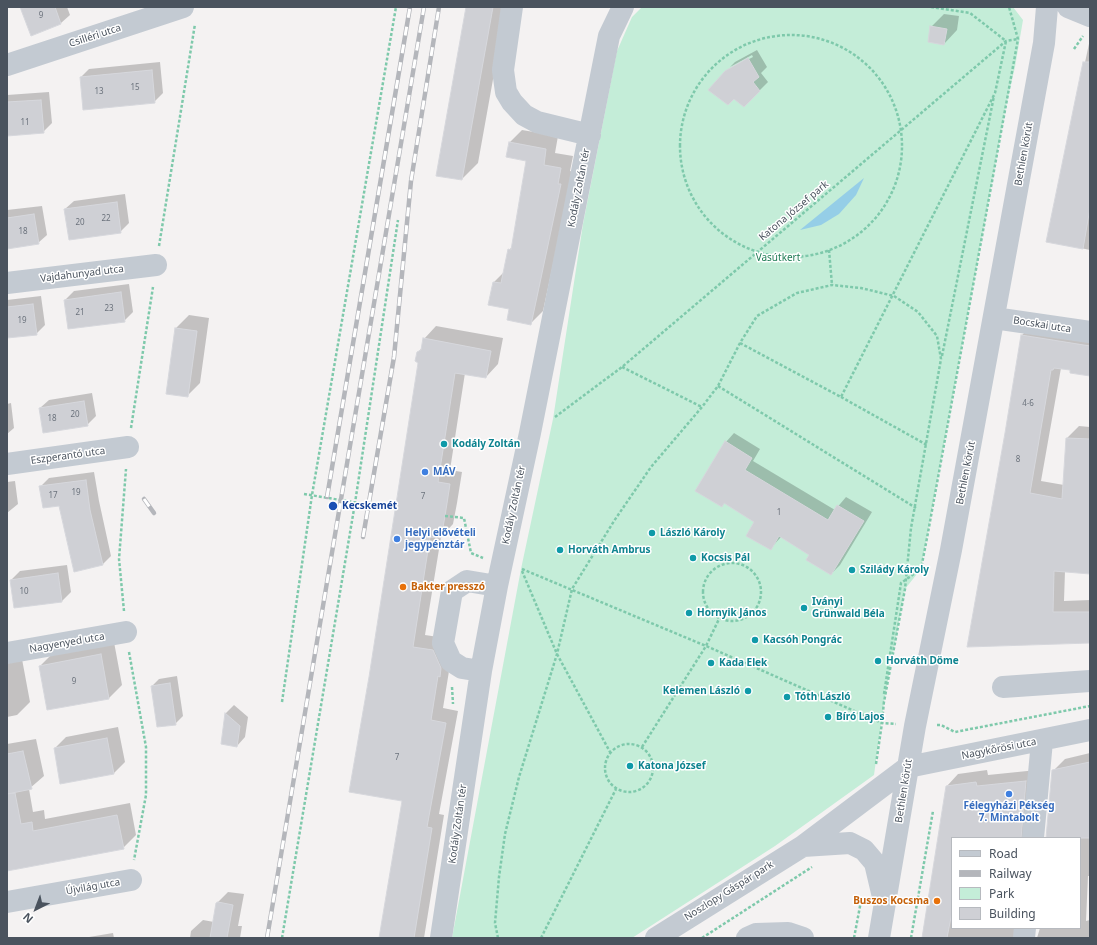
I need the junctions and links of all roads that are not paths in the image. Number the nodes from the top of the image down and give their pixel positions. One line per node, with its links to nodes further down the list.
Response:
1 (183, 7): 7 (street, Csilléri utca)
2 (512, 7): 8 (street)
3 (624, 7): 8 (street, Kodály Zoltán tér)
4 (1047, 7): 11 (street, Bethlen körút)
5 (1068, 7): 6 (street)
6 (1087, 24)
7 (7, 65)
8 (590, 135): 15 (street, Kodály Zoltán tér)
9 (156, 265): 10 (street, Vajdahunyad utca)
10 (7, 283)
11 (994, 318): 12 (street, Bocskai utca); 23 (street, Bethlen körút)
12 (1090, 332)
13 (128, 447): 14 (street, Eszperantó utca)
14 (7, 464)
15 (497, 586): 18 (street, Kodály Zoltán tér); 18 (street)
16 (126, 632): 17 (street, Nagyenyed utca)
17 (7, 653)
18 (480, 671): 29 (street, Kodály Zoltán tér)
19 (1090, 682): 20 (street)
20 (1003, 687)
21 (1090, 730): 22 (street, Nagykőrösi utca)
22 (1042, 741): 23 (street, Nagykőrösi utca); 24 (street)
23 (908, 767): 25 (street, Noszlopy Gáspár park); 28 (street, Bethlen körút)
24 (1033, 837)
25 (803, 846): 28 (street, Noszlopy Gáspár park); 30 (street, Noszlopy Gáspár park)
26 (131, 880): 27 (street, Újvilág utca)
27 (7, 902)
28 (885, 906): 33 (street, Bethlen körút)
29 (441, 938)
30 (656, 938)
31 (747, 938): 32 (street)
32 (803, 938)
33 (879, 938)

